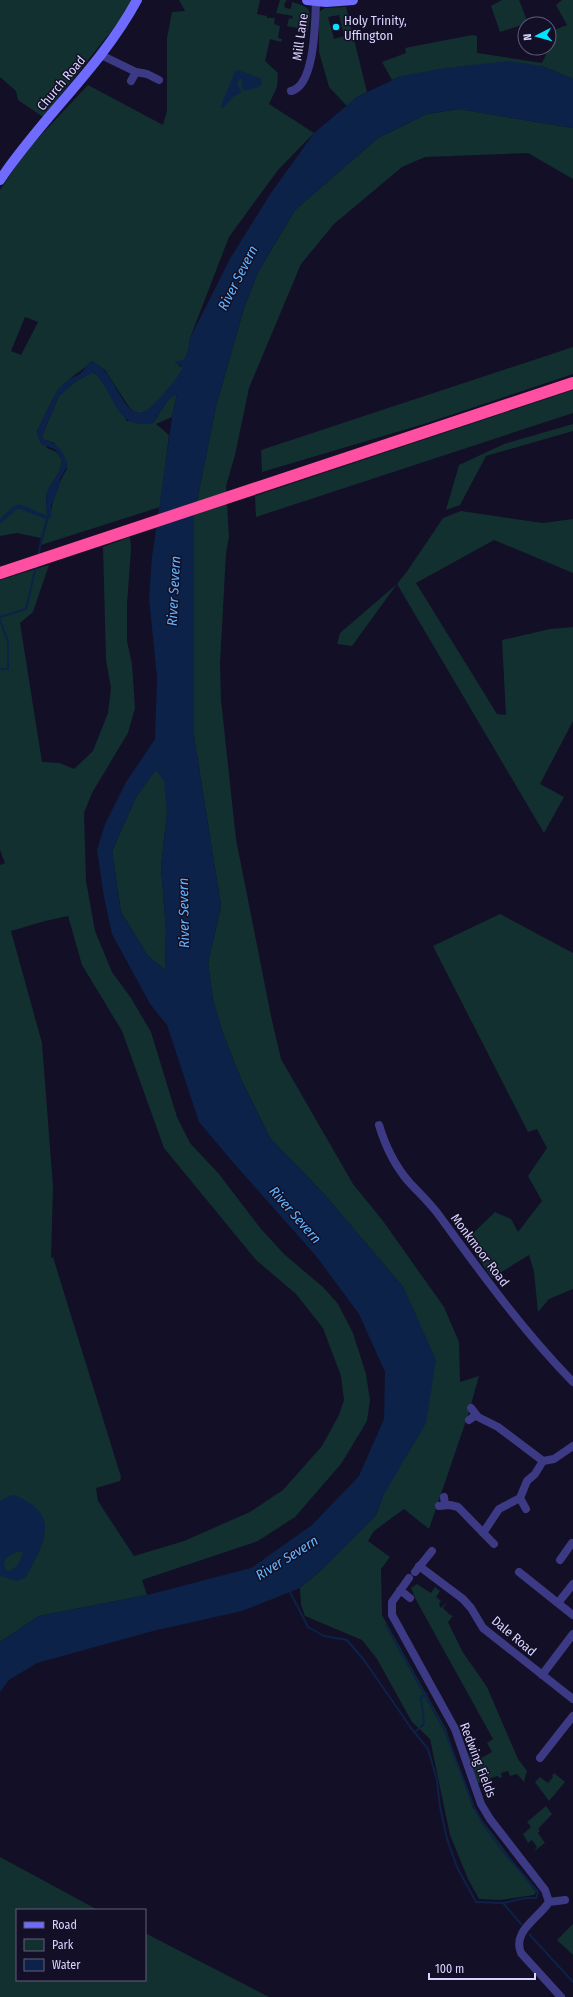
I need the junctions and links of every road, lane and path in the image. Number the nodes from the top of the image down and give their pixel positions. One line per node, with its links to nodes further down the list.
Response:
1 (137, 0): 4 (street, Church Road)
2 (352, 0): 3 (street)
3 (312, 1): 8 (street, Mill Lane)
4 (101, 55): 5 (street); 9 (street, Church Road)
5 (136, 72): 6 (street); 7 (street)
6 (159, 80)
7 (131, 81)
8 (291, 91)
9 (0, 180)
10 (573, 383): 11 (highway)
11 (0, 573)
12 (379, 1126): 13 (street, Monkmoor Road)
13 (573, 1382)
14 (469, 1420): 16 (street)
15 (573, 1446): 16 (street)
16 (543, 1462): 17 (street)
17 (520, 1498): 19 (street); 20 (street)
18 (443, 1503): 20 (street)
19 (526, 1509)
20 (484, 1533): 22 (street)
21 (572, 1543): 24 (street)
22 (494, 1544)
23 (432, 1551): 35 (street, Dale Road)
24 (566, 1551): 25 (street); 26 (street)
25 (573, 1556)
26 (560, 1560)
27 (519, 1572): 32 (street)
28 (409, 1578): 30 (street, Redwing Fields)
29 (573, 1584): 32 (street)
30 (400, 1590): 31 (street); 40 (street, Redwing Fields)
31 (410, 1598)
32 (558, 1603): 33 (street)
33 (573, 1615)
34 (573, 1634): 35 (street, Dale Road)
35 (542, 1675): 36 (street, Dale Road)
36 (573, 1699)
37 (573, 1716): 38 (street)
38 (540, 1758)
39 (565, 1900): 40 (street)
40 (548, 1902): 41 (street)
41 (561, 1997)

